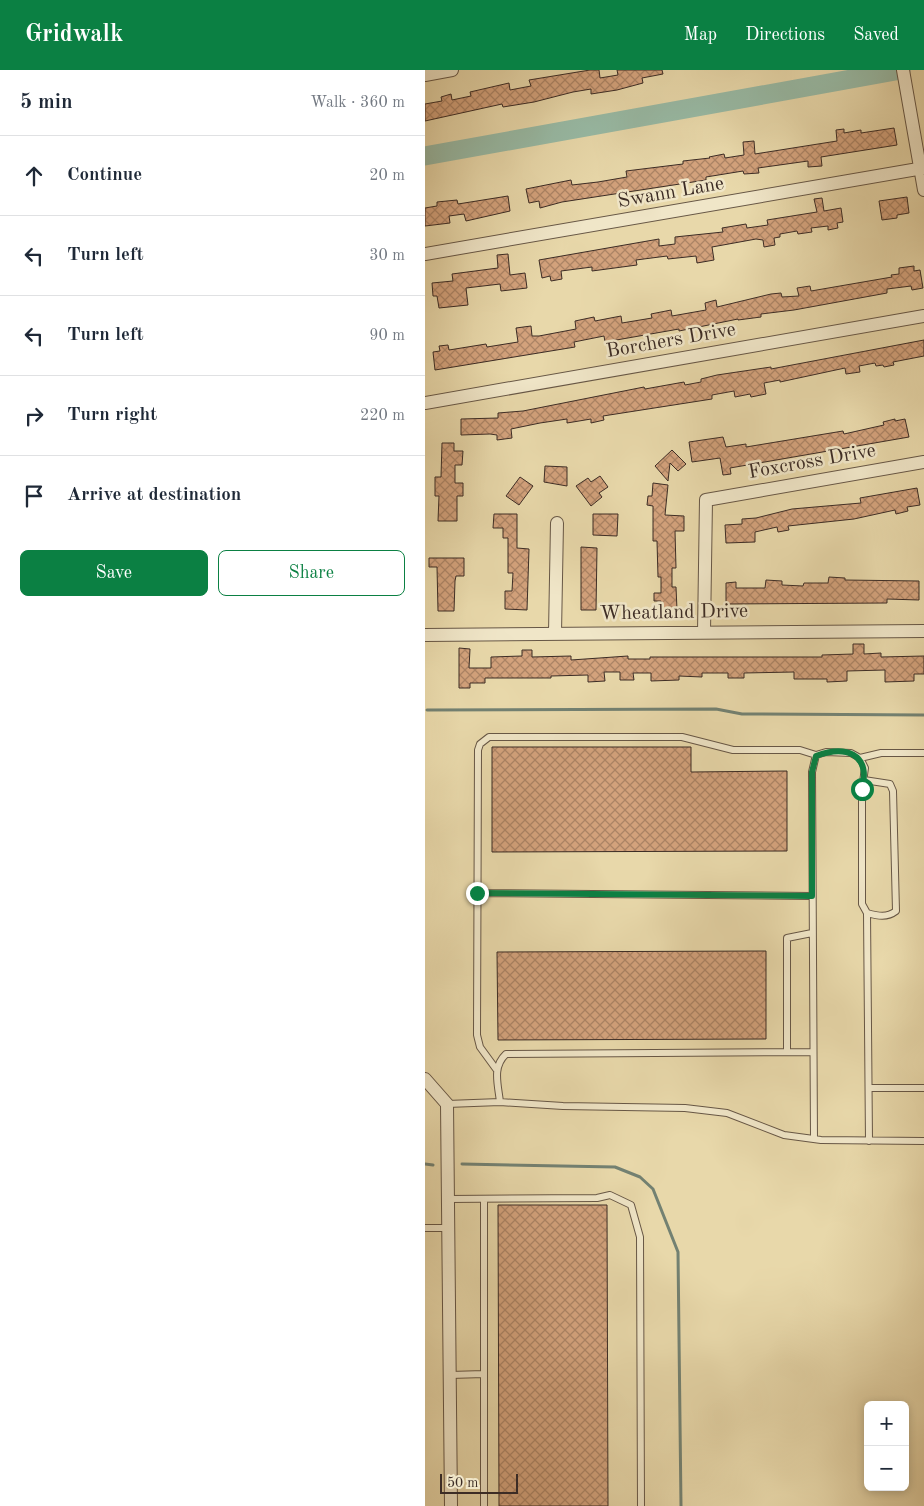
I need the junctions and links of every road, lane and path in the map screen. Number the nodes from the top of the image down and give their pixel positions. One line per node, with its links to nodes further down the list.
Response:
1 (452, 70): 3 (street)
2 (903, 70): 4 (street)
3 (428, 73)
4 (922, 169): 5 (street); 6 (street, Swann Lane)
5 (924, 190)
6 (425, 254)
7 (924, 316): 8 (street, Borchers Drive)
8 (425, 403)
9 (924, 462): 12 (street, Foxcross Drive)
10 (557, 523): 13 (street)
11 (924, 630): 12 (street, Wheatland Drive)
12 (704, 632): 13 (street, Wheatland Drive)
13 (555, 633): 14 (street, Wheatland Drive)
14 (425, 635)
15 (924, 753): 17 (lane)
16 (816, 756): 17 (lane); 19 (lane); 20 (lane)
17 (860, 758): 18 (lane)
18 (864, 780): 21 (lane); 21 (lane)
19 (477, 893): 20 (lane); 25 (lane)
20 (812, 896): 22 (lane)
21 (867, 913): 27 (lane)
22 (812, 933): 23 (lane); 24 (lane)
23 (787, 1052): 24 (lane); 25 (lane)
24 (813, 1052): 31 (lane)
25 (496, 1069): 29 (lane)
26 (425, 1079): 30 (street)
27 (869, 1088): 28 (lane); 32 (lane)
28 (924, 1088)
29 (500, 1102): 30 (lane); 31 (lane)
30 (447, 1104): 34 (street)
31 (814, 1139): 32 (lane)
32 (869, 1141): 33 (lane)
33 (924, 1141)
34 (449, 1199): 35 (lane); 37 (street)
35 (484, 1199): 38 (lane); 42 (lane)
36 (425, 1228): 37 (lane)
37 (449, 1228): 39 (street)
38 (484, 1374): 39 (lane); 41 (lane)
39 (450, 1375): 40 (street)
40 (451, 1506)
41 (484, 1506)
42 (641, 1506)

